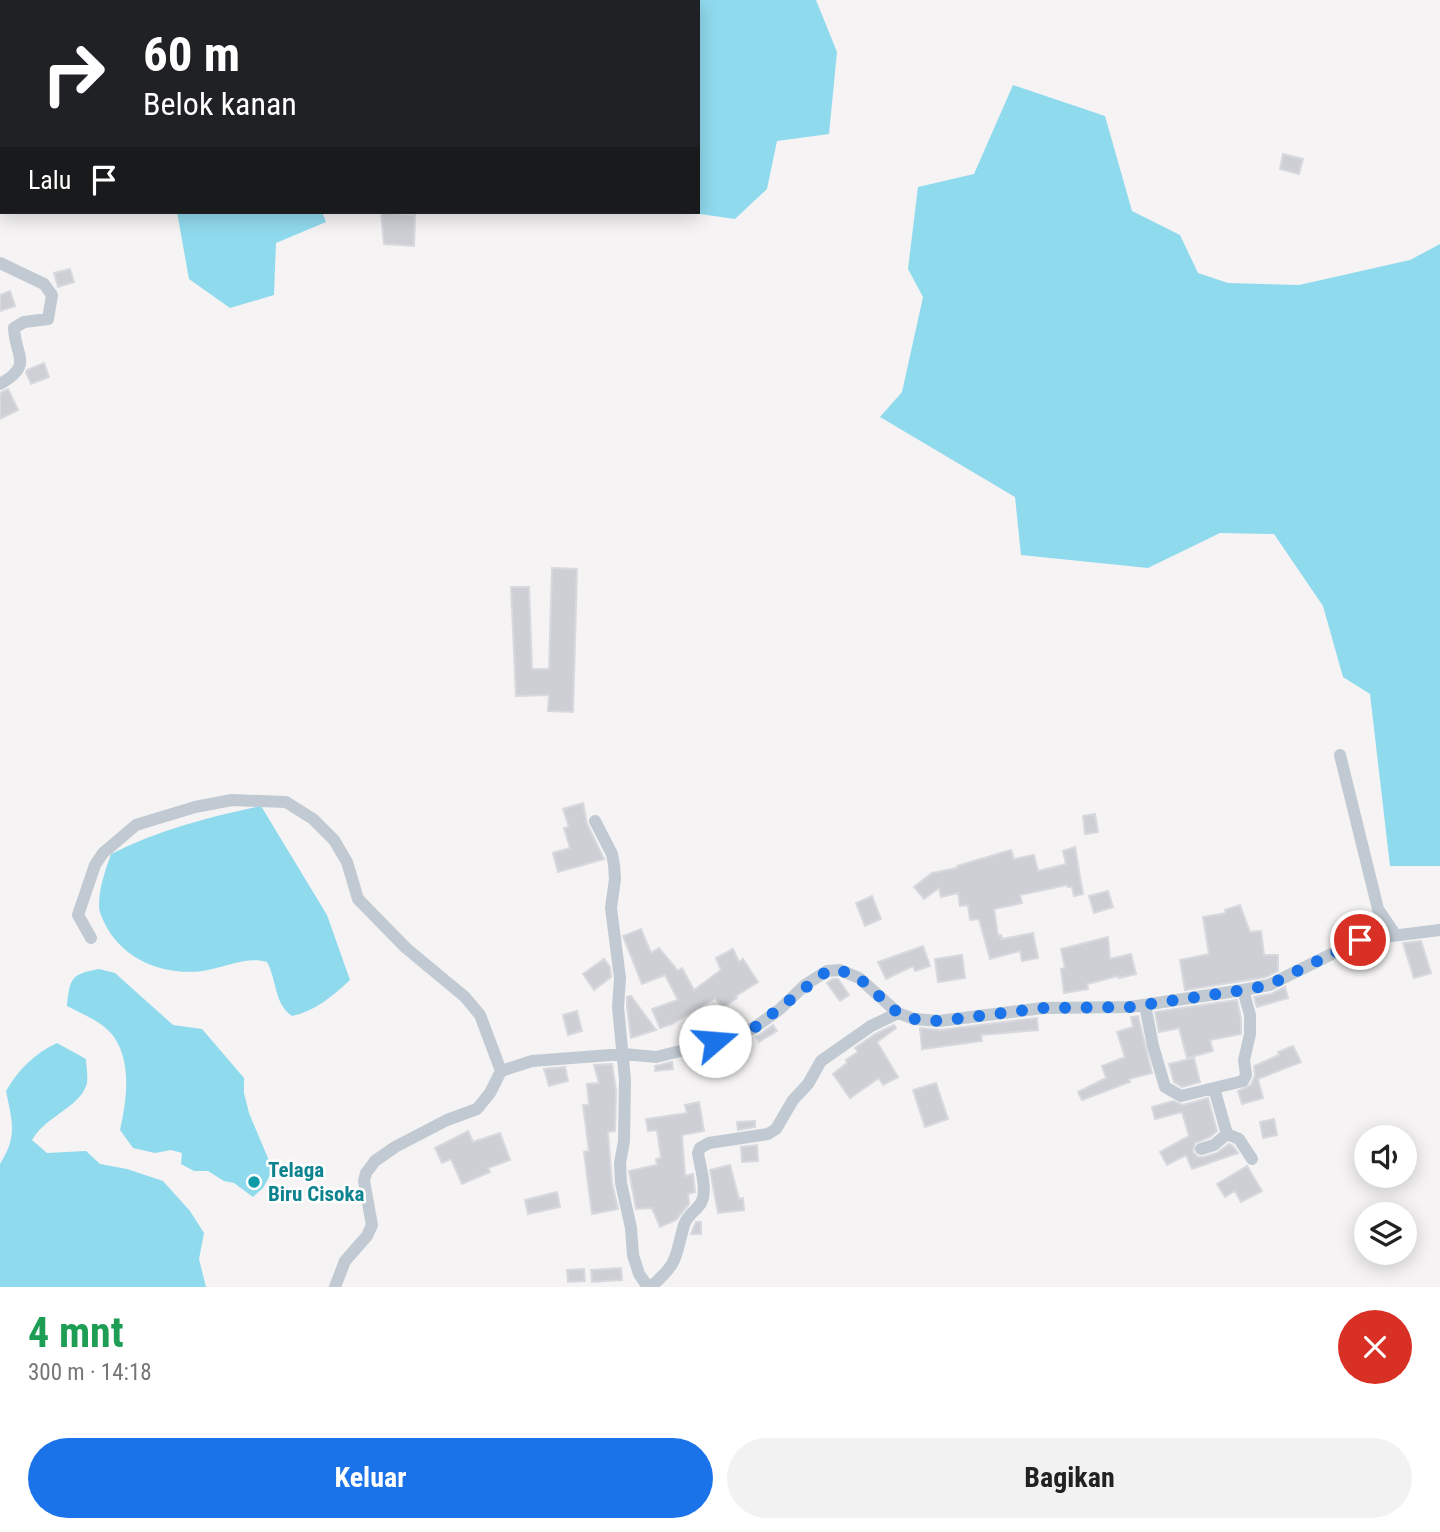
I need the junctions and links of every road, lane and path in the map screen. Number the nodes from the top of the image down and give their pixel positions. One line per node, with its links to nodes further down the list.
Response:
1 (0, 263): 2 (street)
2 (0, 384)
3 (1340, 755): 6 (street)
4 (595, 821): 11 (street)
5 (1440, 930): 6 (street)
6 (1395, 934): 8 (street)
7 (91, 938): 12 (street)
8 (1243, 990): 9 (street); 13 (street)
9 (1145, 1004): 10 (street); 13 (street)
10 (898, 1013): 11 (street); 18 (street)
11 (624, 1054): 12 (street); 18 (street)
12 (501, 1071): 17 (street)
13 (1214, 1088): 14 (street)
14 (1227, 1134): 15 (street); 16 (street)
15 (1201, 1149)
16 (1252, 1159)
17 (335, 1287)
18 (650, 1287)

